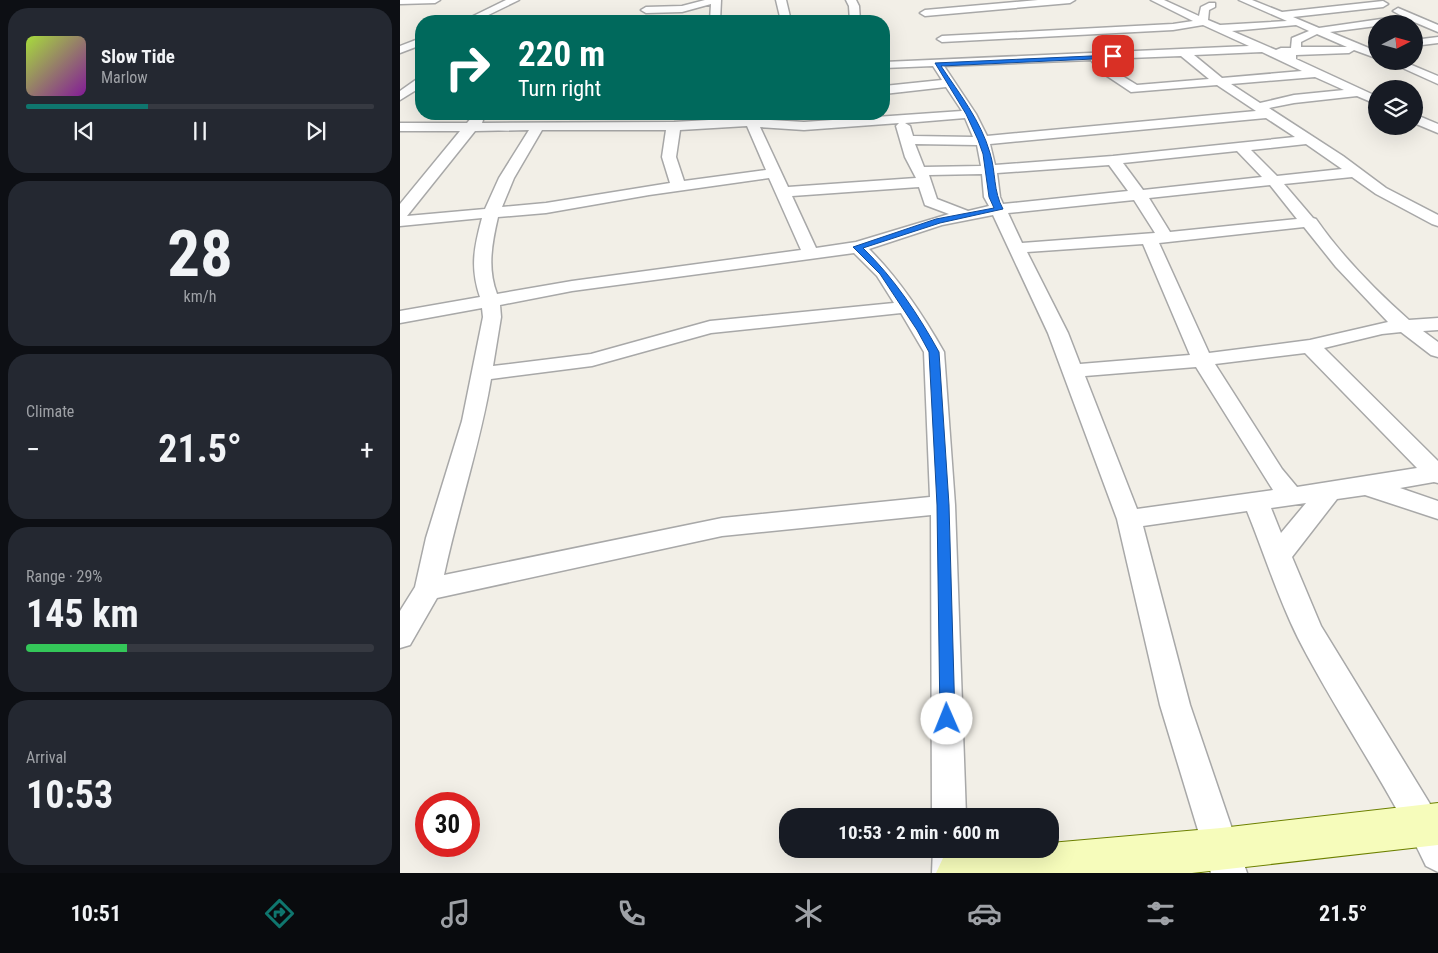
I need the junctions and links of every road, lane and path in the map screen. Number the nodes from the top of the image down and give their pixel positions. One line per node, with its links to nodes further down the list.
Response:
1 (435, 0): 9 (street)
2 (514, 0): 14 (street)
3 (649, 0): 13 (street)
4 (716, 0): 13 (street); 16 (street)
5 (781, 0): 17 (street)
6 (851, 0): 18 (street)
7 (1070, 0): 12 (street)
8 (1243, 0): 20 (street)
9 (400, 1)
10 (1161, 2): 21 (street); 21 (street)
11 (1379, 2): 19 (street); 20 (street)
12 (1032, 4): 28 (street); 39 (street)
13 (646, 10): 15 (street)
14 (481, 15)
15 (644, 15)
16 (715, 15)
17 (785, 15)
18 (855, 15)
19 (1406, 15)
20 (1278, 16): 23 (street)
21 (1203, 22): 25 (street); 28 (street)
22 (1423, 23): 26 (street)
23 (1298, 24): 25 (street); 27 (street)
24 (1368, 24): 27 (street)
25 (1217, 28): 37 (street)
26 (1438, 30)
27 (1316, 31): 35 (street); 38 (street)
28 (1055, 33): 39 (street)
29 (415, 34): 30 (street)
30 (407, 35)
31 (1438, 40): 32 (street)
32 (1423, 42)
33 (415, 44): 36 (street)
34 (1368, 48): 35 (street)
35 (1360, 49): 38 (street); 40 (street)
36 (400, 50)
37 (1267, 50): 38 (street); 41 (street); 42 (street)
38 (1296, 50): 42 (street)
39 (945, 51): 43 (street); 44 (street); 51 (street); 57 (street)
40 (1368, 52)
41 (1184, 53): 43 (street); 49 (street)
42 (1290, 60): 47 (street)
43 (1098, 62): 49 (street)
44 (890, 65)
45 (1438, 68): 46 (street)
46 (1419, 71): 48 (street)
47 (1318, 73): 49 (street); 52 (street)
48 (1438, 80)
49 (1220, 82): 56 (street)
50 (415, 86): 53 (street)
51 (890, 86)
52 (1360, 92): 55 (street); 56 (street)
53 (400, 96): 54 (street)
54 (415, 96)
55 (1368, 96)
56 (1262, 110): 74 (street); 75 (street)
57 (970, 114): 65 (street); 74 (street)
58 (476, 120): 70 (street)
59 (602, 120): 67 (street)
60 (731, 120): 68 (street)
61 (751, 120): 80 (street)
62 (764, 120): 63 (street)
63 (879, 120)
64 (890, 120): 65 (street)
65 (901, 120): 73 (street)
66 (1423, 122): 72 (street)
67 (584, 126): 68 (street); 71 (street)
68 (674, 126): 83 (street)
69 (400, 127): 70 (street)
70 (470, 127): 71 (street); 87 (street)
71 (538, 127): 90 (street)
72 (1438, 129)
73 (908, 140): 74 (street); 81 (street)
74 (982, 140): 78 (street)
75 (1308, 140): 76 (street); 79 (street)
76 (1240, 147): 77 (street); 82 (street)
77 (1113, 160): 78 (street); 85 (street)
78 (989, 168): 81 (street); 88 (street)
79 (1355, 172): 82 (street); 89 (street)
80 (774, 173): 83 (street); 84 (street)
81 (923, 177): 84 (street); 91 (street)
82 (1274, 180): 85 (street); 93 (street)
83 (679, 187): 90 (street)
84 (783, 192): 97 (street)
85 (1139, 195): 88 (street); 94 (street)
86 (1438, 207): 89 (street)
87 (403, 209): 90 (street)
88 (999, 209): 91 (street); 96 (street)
89 (1421, 211): 92 (street)
90 (493, 212): 98 (street)
91 (965, 216): 95 (street)
92 (1438, 221)
93 (1310, 222): 94 (street); 102 (street)
94 (1157, 238): 96 (street); 105 (street)
95 (858, 247): 97 (street); 99 (street)
96 (1017, 248): 106 (street)
97 (810, 252): 98 (street)
98 (490, 300): 100 (street); 107 (street)
99 (905, 307): 107 (street); 113 (street)
100 (400, 317)
101 (1438, 324): 102 (street)
102 (1403, 325): 103 (street); 104 (street)
103 (1310, 346): 105 (street); 108 (street)
104 (1438, 351)
105 (1202, 360): 106 (street); 111 (street)
106 (1072, 371): 115 (street)
107 (482, 374): 117 (street)
108 (1438, 474): 109 (street)
109 (1366, 486): 110 (street); 114 (street)
110 (1329, 492): 111 (street); 116 (street)
111 (1291, 497): 112 (street)
112 (1256, 502): 115 (street); 116 (street)
113 (943, 505): 117 (street); 119 (street)
114 (1438, 510)
115 (1129, 519): 122 (street)
116 (1278, 555): 120 (street)
117 (428, 589): 118 (street)
118 (400, 636)
119 (949, 808)
120 (1433, 834): 122 (street)
121 (950, 858): 123 (street)
122 (1225, 861): 124 (street)
123 (950, 873)
124 (958, 873)

